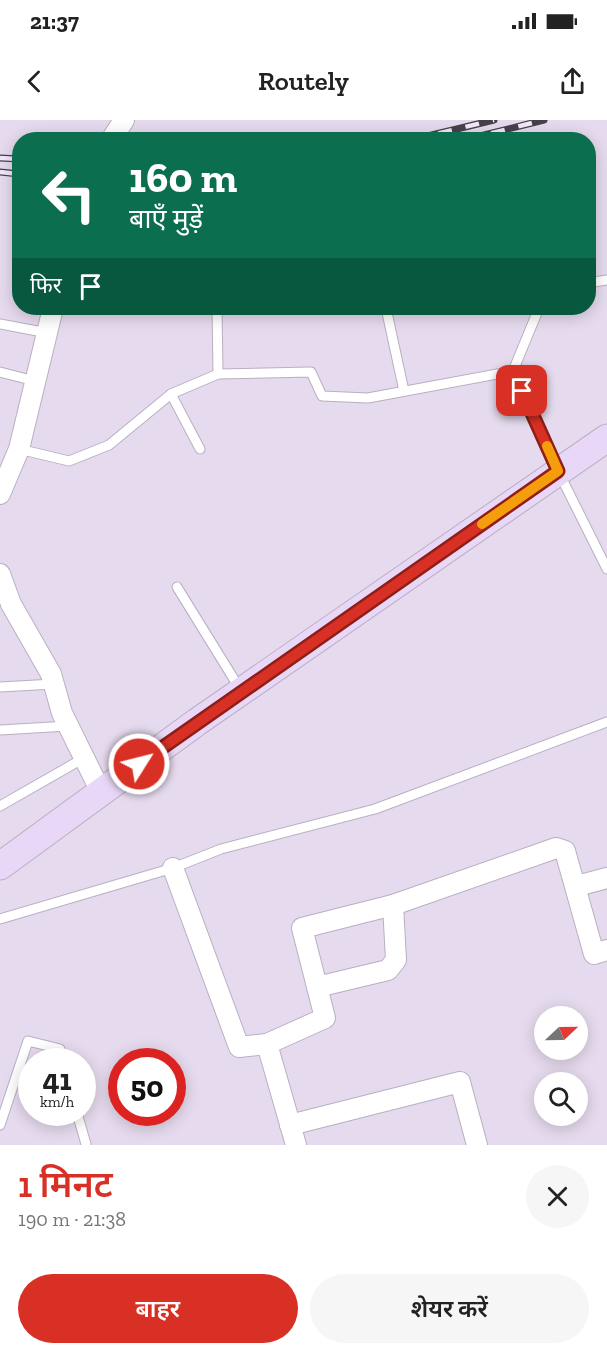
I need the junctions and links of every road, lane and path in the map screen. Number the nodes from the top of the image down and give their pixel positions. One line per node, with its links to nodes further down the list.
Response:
1 (52, 315): 6 (street)
2 (216, 315): 9 (lane)
3 (388, 315): 11 (lane)
4 (536, 315): 8 (lane)
5 (0, 324): 6 (lane)
6 (48, 333): 10 (street)
7 (0, 372): 10 (lane)
8 (513, 372): 11 (lane); 16 (lane)
9 (218, 374): 11 (lane); 12 (lane)
10 (36, 381): 14 (street)
11 (404, 391)
12 (171, 394): 14 (lane); 15 (lane)
13 (607, 438): 16 (main road)
14 (19, 449): 17 (street)
15 (200, 449)
16 (558, 471): 18 (lane); 23 (main road)
17 (2, 481)
18 (607, 569)
19 (0, 574): 21 (street)
20 (177, 587): 23 (lane)
21 (54, 684): 22 (lane); 25 (street)
22 (0, 687)
23 (241, 691): 28 (main road)
24 (607, 722): 31 (lane)
25 (68, 726): 26 (lane); 27 (street)
26 (0, 730)
27 (84, 758): 28 (street); 29 (lane)
28 (101, 792): 30 (main road)
29 (0, 806)
30 (0, 866)
31 (173, 868): 35 (lane); 38 (street)
32 (607, 878): 33 (street)
33 (577, 886): 34 (street); 36 (street)
34 (393, 905): 37 (street); 37 (street)
35 (0, 919)
36 (607, 950)
37 (317, 987): 38 (street)
38 (267, 1044): 43 (street)
39 (26, 1048): 40 (lane)
40 (56, 1048)
41 (18, 1071): 42 (lane)
42 (0, 1125)
43 (290, 1125): 46 (street); 47 (street)
44 (81, 1126): 45 (lane)
45 (86, 1144)
46 (296, 1145)
47 (477, 1145)

